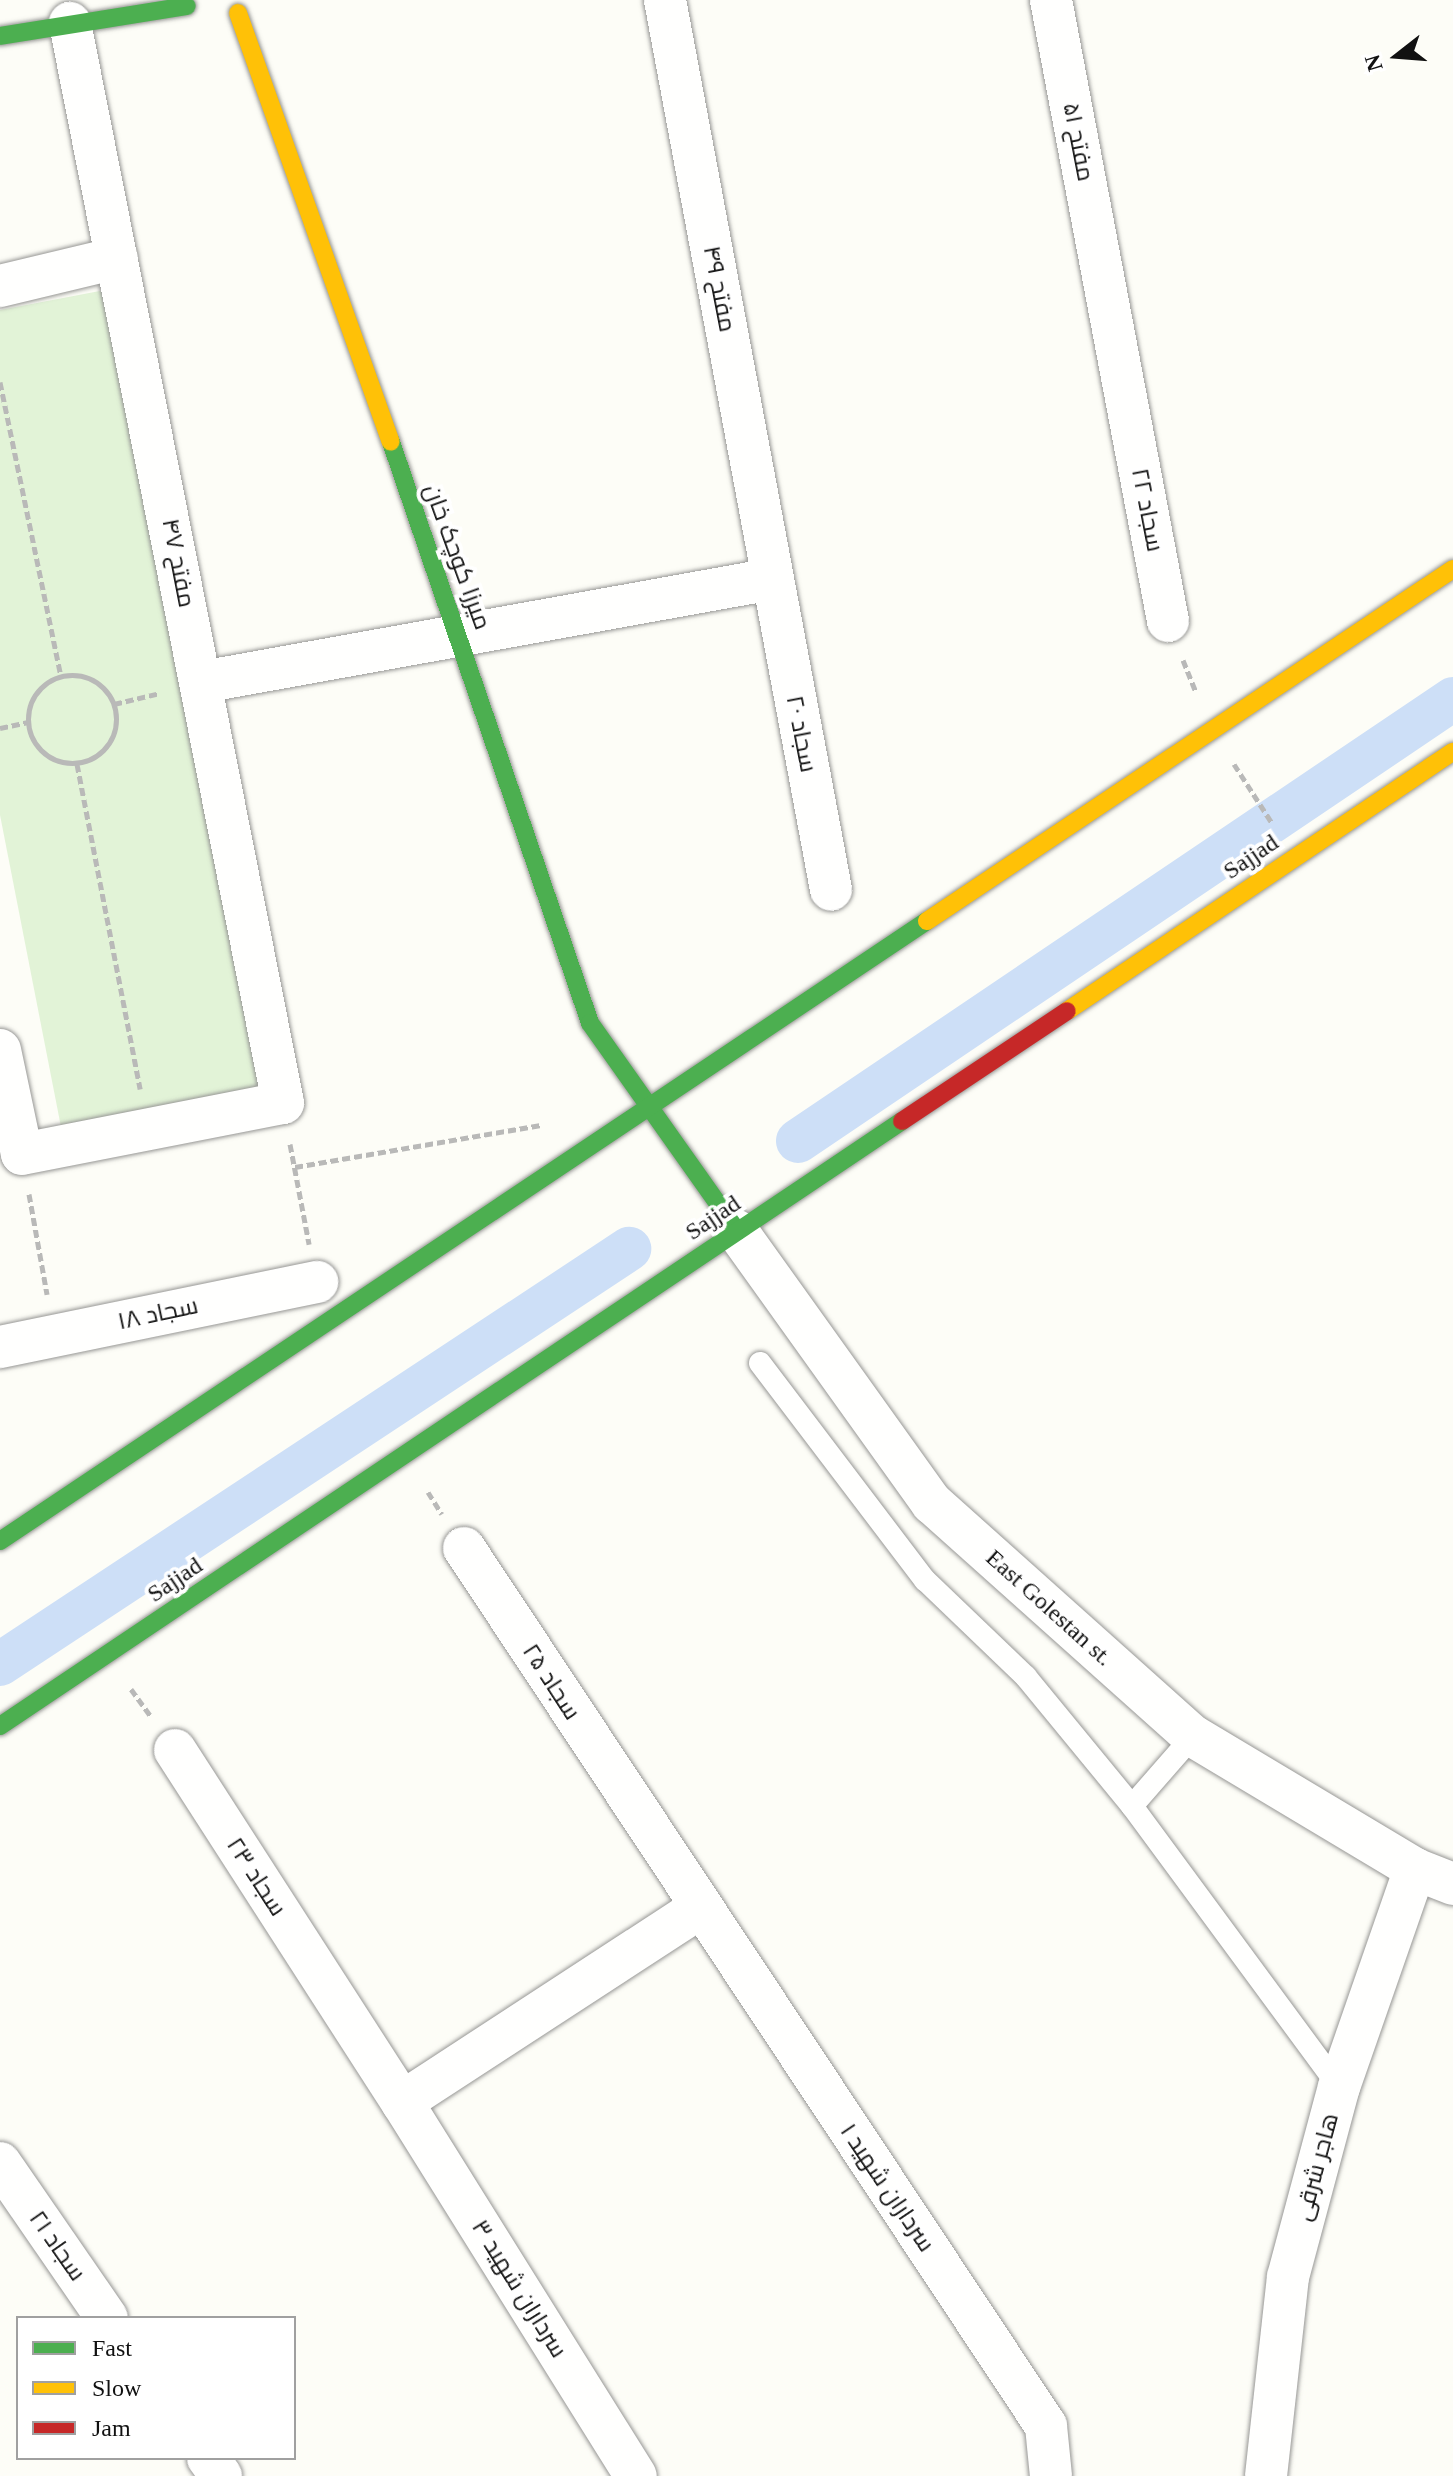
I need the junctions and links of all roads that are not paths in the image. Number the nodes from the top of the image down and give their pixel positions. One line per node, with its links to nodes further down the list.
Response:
1 (665, 0): 10 (street, مفتح ۴۹)
2 (1051, 0): 7 (street, مفتح ۵۱)
3 (214, 9): 4 (main road); 12 (main road, میرزا کوچک خان)
4 (70, 23): 5 (main road); 6 (street, مفتح ۴۷)
5 (0, 36)
6 (117, 258): 8 (street); 13 (street, مفتح ۴۷)
7 (1104, 283): 11 (street, سجاد ۲۲)
8 (0, 286)
9 (1453, 569): 17 (main road)
10 (772, 579): 12 (street); 15 (street, سجاد ۲۰)
11 (1168, 621)
12 (460, 635): 13 (street); 17 (main road, میرزا کوچک خان)
13 (202, 682): 16 (street, مفتح ۴۷)
14 (1453, 752): 18 (main road, Sajjad)
15 (831, 890)
16 (0, 1050)
17 (648, 1106): 18 (main road, میرزا کوچک خان); 22 (main road)
18 (737, 1231): 24 (main road, Sajjad); 25 (street, East Golestan st.)
19 (317, 1282): 20 (street, سجاد ۱۸)
20 (0, 1347)
21 (760, 1363): 27 (lane)
22 (0, 1541)
23 (464, 1548): 30 (street, سجاد ۲۵)
24 (0, 1726)
25 (1193, 1736): 27 (lane); 28 (street, East Golestan st.)
26 (175, 1750): 32 (street, سجاد ۲۳)
27 (1132, 1806): 31 (lane)
28 (1415, 1869): 29 (street, East Golestan st.); 31 (street, هاجر شرقی)
29 (1453, 1884)
30 (700, 1908): 32 (street); 36 (street, سرداران شهید ۱)
31 (1339, 2087): 37 (street, هاجر شرقی)
32 (402, 2102): 35 (street, سرداران شهید ۳)
33 (0, 2163): 34 (street, سجاد ۲۱)
34 (97, 2303)
35 (636, 2476)
36 (1051, 2476)
37 (1266, 2476)

